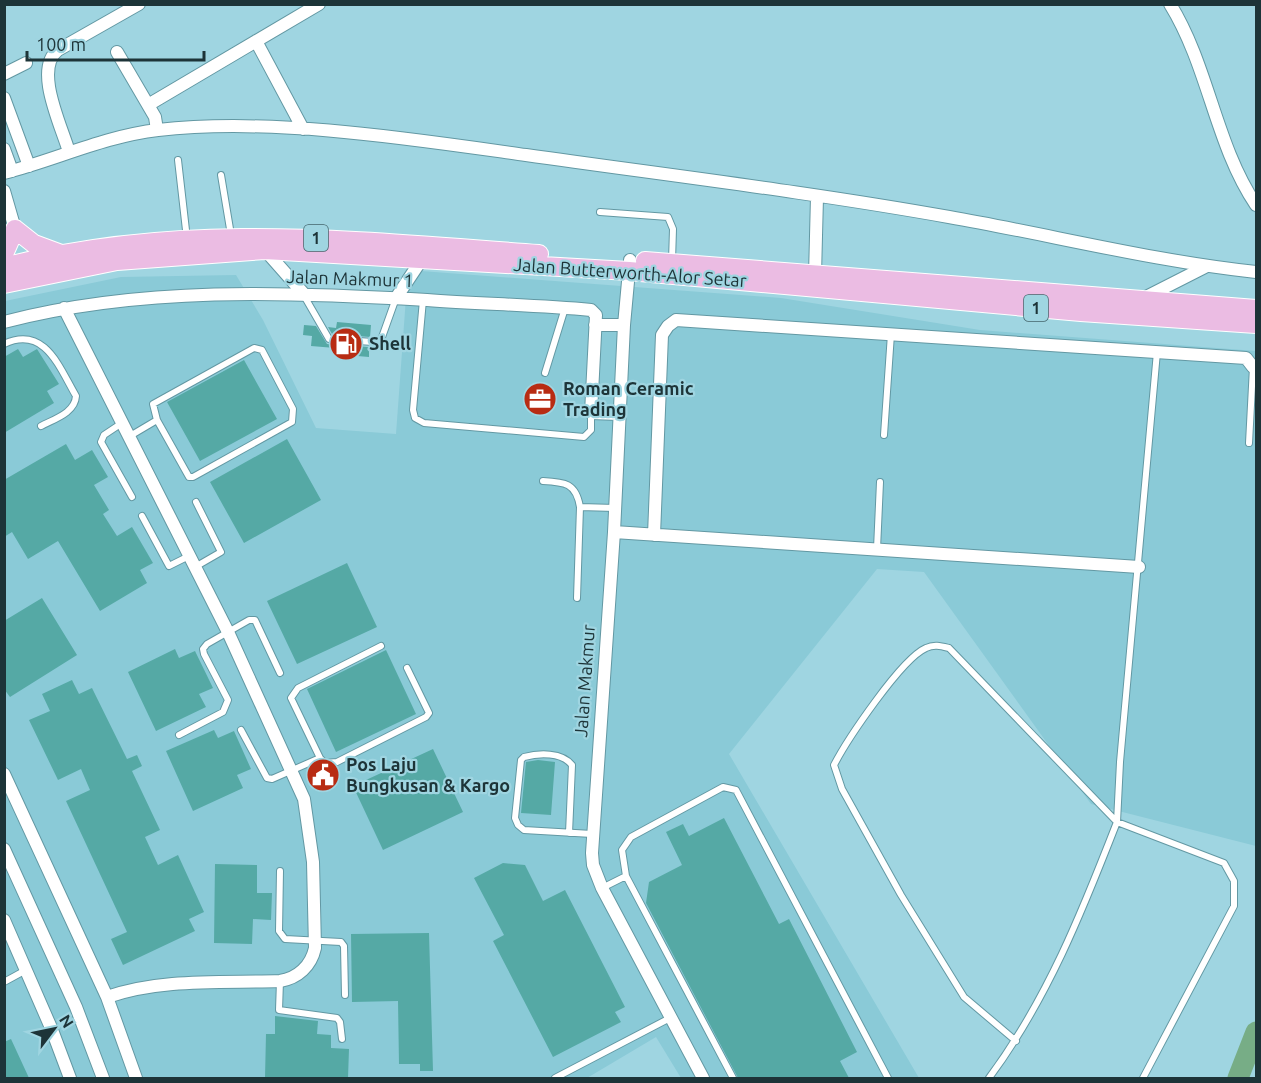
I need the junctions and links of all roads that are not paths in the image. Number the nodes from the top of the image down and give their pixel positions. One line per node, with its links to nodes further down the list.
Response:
1 (139, 4): 4 (street)
2 (319, 4): 5 (street)
3 (1170, 4): 21 (street)
4 (121, 9): 14 (street)
5 (256, 42): 10 (street); 11 (street)
6 (117, 52): 10 (street)
7 (26, 63): 8 (street)
8 (4, 74)
9 (4, 98): 16 (street)
10 (148, 105): 12 (street)
11 (303, 129): 12 (street); 20 (street)
12 (158, 130): 14 (street)
13 (4, 149): 17 (street)
14 (69, 152): 16 (street)
15 (178, 160): 25 (lane)
16 (29, 166): 17 (street)
17 (8, 172)
18 (221, 175): 24 (lane)
19 (4, 191): 23 (street)
20 (817, 197): 33 (street); 35 (street)
21 (1257, 205)
22 (600, 212): 30 (lane)
23 (15, 229): 27 (main road); 28 (main road)
24 (231, 236): 25 (main road, Jalan Butterworth-Alor Setar / 1); 31 (main road, Jalan Butterworth-Alor Setar / 1)
25 (187, 239): 28 (main road, Jalan Butterworth-Alor Setar / 1)
26 (265, 250): 29 (main road, Jalan Butterworth-Alor Setar / 1); 36 (main road, Jalan Butterworth-Alor Setar / 1); 37 (street)
27 (4, 254)
28 (62, 254): 32 (main road, Jalan Butterworth-Alor Setar / 1)
29 (422, 260): 31 (main road, Jalan Butterworth-Alor Setar / 1); 38 (street)
30 (672, 262): 31 (main road, Jalan Butterworth-Alor Setar / 1); 35 (main road, Jalan Butterworth-Alor Setar / 1)
31 (630, 265): 45 (main road, Jalan Butterworth-Alor Setar / 1); 47 (street, Jalan Makmur)
32 (4, 267)
33 (1205, 267): 34 (street); 40 (street)
34 (1257, 272)
35 (815, 275): 40 (main road, Jalan Butterworth-Alor Setar / 1)
36 (4, 284)
37 (303, 293): 38 (street, Jalan Makmur 1); 38 (lane); 41 (street, Jalan Makmur 1)
38 (396, 298): 39 (street, Jalan Makmur 1)
39 (423, 300): 42 (street, Jalan Makmur 1); 53 (lane)
40 (1138, 301): 43 (main road, Jalan Butterworth-Alor Setar / 1)
41 (64, 308): 44 (street, Jalan Makmur 1); 56 (street)
42 (566, 308): 46 (street, Jalan Makmur 1); 52 (lane)
43 (1257, 309)
44 (4, 322)
45 (1257, 324)
46 (595, 325): 47 (street); 53 (street)
47 (624, 325): 54 (street, Jalan Makmur)
48 (891, 333): 50 (street); 58 (lane); 69 (street)
49 (4, 344): 57 (lane)
50 (1157, 351): 51 (street); 72 (lane)
51 (1253, 367): 60 (lane)
52 (545, 373)
53 (591, 413): 54 (street)
54 (619, 414): 66 (street, Jalan Makmur)
55 (157, 420): 55 (lane); 59 (lane)
56 (123, 423): 59 (street); 63 (lane)
57 (41, 426)
58 (884, 435)
59 (130, 436): 71 (street)
60 (1249, 443)
61 (543, 481): 65 (lane)
62 (880, 482): 70 (lane)
63 (132, 497)
64 (196, 502): 71 (lane)
65 (580, 507): 66 (lane); 73 (lane)
66 (615, 508): 68 (street, Jalan Makmur)
67 (142, 516): 71 (lane)
68 (614, 532): 69 (street); 85 (street, Jalan Makmur)
69 (654, 535): 70 (street)
70 (877, 549): 72 (street)
71 (192, 561): 74 (street)
72 (1139, 567): 83 (lane)
73 (578, 598)
74 (228, 632): 77 (lane); 79 (lane); 81 (street)
75 (381, 646): 80 (lane)
76 (407, 668): 80 (lane)
77 (280, 674)
78 (241, 730): 81 (lane)
79 (179, 735)
80 (320, 758): 81 (lane)
81 (292, 771): 91 (street)
82 (4, 774): 96 (street)
83 (1117, 822): 99 (lane); 99 (lane); 108 (lane)
84 (569, 833): 84 (lane); 85 (lane)
85 (592, 834): 89 (street, Jalan Makmur)
86 (4, 849): 101 (street)
87 (280, 871): 91 (lane)
88 (626, 876): 89 (lane); 105 (lane); 106 (lane)
89 (602, 888): 97 (street, Jalan Makmur)
90 (4, 920): 92 (street)
91 (315, 940): 93 (street); 95 (lane)
92 (26, 970): 94 (lane); 100 (street)
93 (280, 981): 96 (street); 98 (lane)
94 (4, 982)
95 (345, 995)
96 (107, 997): 102 (street)
97 (670, 1018): 103 (lane); 104 (street, Jalan Makmur)
98 (342, 1039)
99 (1016, 1041): 107 (lane)
100 (70, 1078)
101 (103, 1078)
102 (136, 1078)
103 (555, 1078)
104 (703, 1078)
105 (733, 1078)
106 (888, 1078)
107 (989, 1078)
108 (1143, 1078)

